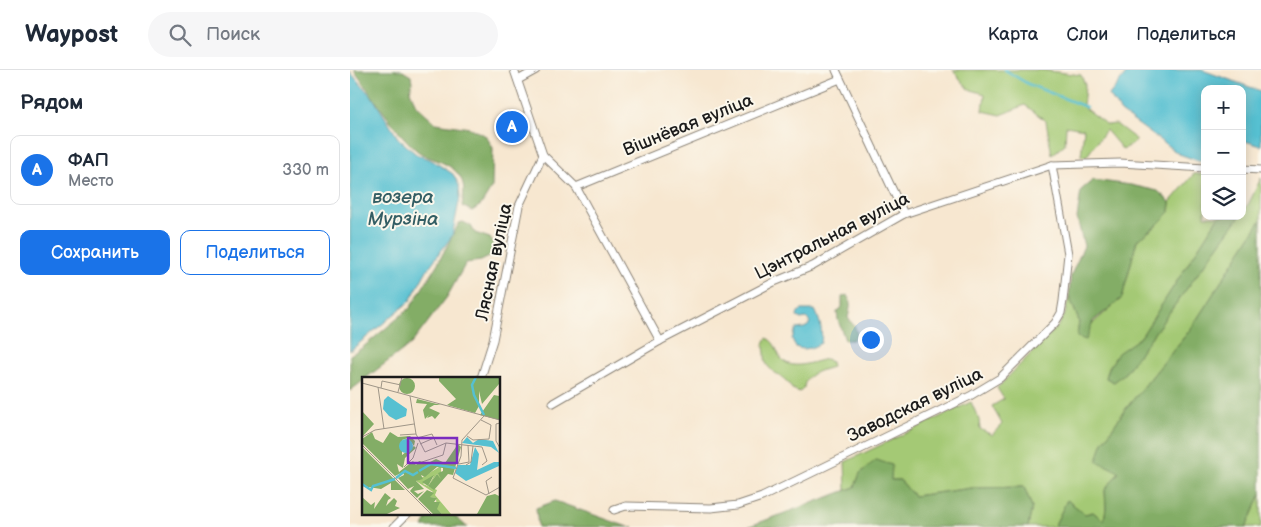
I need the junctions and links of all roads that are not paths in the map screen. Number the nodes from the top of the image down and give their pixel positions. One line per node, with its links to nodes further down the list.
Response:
1 (514, 70): 5 (street)
2 (536, 70): 5 (street)
3 (836, 70): 4 (street)
4 (840, 79): 11 (street, Вішнёвая вуліца); 12 (street)
5 (518, 80): 6 (street)
6 (542, 155): 11 (street); 14 (street, Лясная вуліца)
7 (1052, 165): 8 (street, Цэнтральная вуліца); 12 (street, Цэнтральная вуліца); 16 (street, Заводская вуліца)
8 (1201, 168)
9 (1246, 169): 10 (street)
10 (1261, 170)
11 (576, 187): 13 (street)
12 (904, 214): 13 (street, Цэнтральная вуліца)
13 (660, 341): 15 (street, Цэнтральная вуліца)
14 (481, 377)
15 (553, 403)
16 (614, 510)
17 (407, 514): 18 (street)
18 (394, 527)

